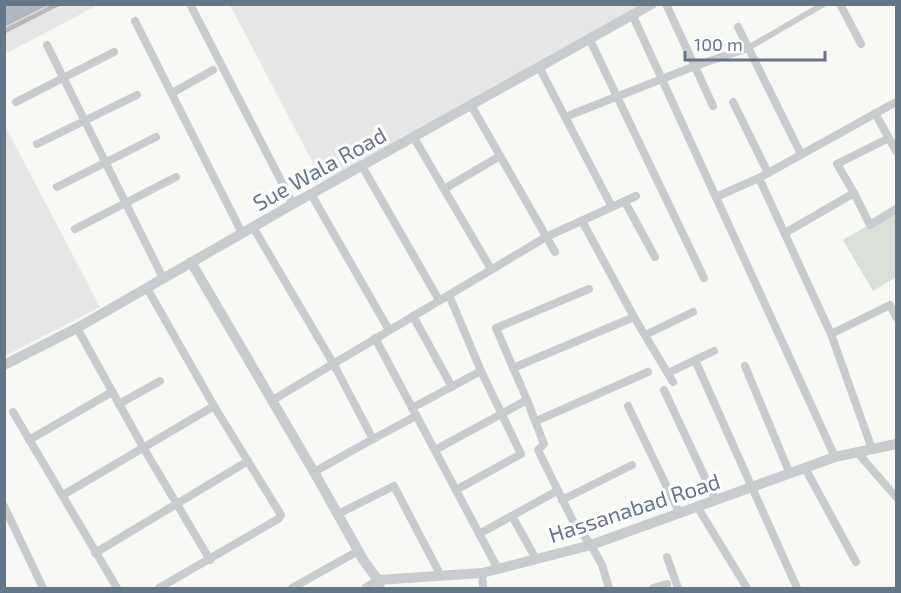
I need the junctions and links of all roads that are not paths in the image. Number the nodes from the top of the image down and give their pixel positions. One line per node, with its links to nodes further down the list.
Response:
1 (190, 4): 50 (street)
2 (652, 4): 6 (street, Sue Wala Road)
3 (666, 4): 14 (street)
4 (824, 4): 12 (street)
5 (840, 4): 10 (street)
6 (632, 14): 9 (street, Sue Wala Road); 18 (street)
7 (135, 21): 19 (street)
8 (738, 27): 12 (street)
9 (589, 38): 15 (street, Sue Wala Road); 21 (street)
10 (861, 44)
11 (47, 45): 17 (street)
12 (748, 48): 14 (street); 35 (street)
13 (114, 52): 17 (street)
14 (694, 66): 18 (street); 26 (street)
15 (538, 67): 25 (street, Sue Wala Road); 28 (street)
16 (213, 70): 19 (street)
17 (63, 78): 22 (street); 29 (street)
18 (662, 79): 21 (street); 47 (street)
19 (171, 93): 56 (street)
20 (136, 94): 29 (street)
21 (617, 97): 28 (street); 64 (street)
22 (16, 102)
23 (734, 102): 39 (street)
24 (897, 102): 27 (street)
25 (471, 105): 31 (street, Sue Wala Road); 36 (street)
26 (713, 106)
27 (875, 113): 32 (street); 35 (street)
28 (565, 117): 51 (street)
29 (84, 120): 33 (street); 37 (street)
30 (156, 137): 37 (street)
31 (414, 138): 38 (street, Sue Wala Road); 43 (street)
32 (889, 138): 34 (street); 44 (street)
33 (38, 144)
34 (897, 151)
35 (801, 154): 39 (street)
36 (500, 156): 43 (street); 58 (street)
37 (106, 163): 42 (street); 49 (street)
38 (362, 166): 45 (street, Sue Wala Road); 68 (street)
39 (768, 173): 41 (street)
40 (176, 177): 49 (street)
41 (759, 178): 47 (street); 57 (street)
42 (57, 187)
43 (444, 189): 62 (street)
44 (854, 193): 52 (street); 57 (street)
45 (310, 194): 50 (street, Sue Wala Road); 74 (street)
46 (636, 196): 48 (street)
47 (716, 197): 108 (street)
48 (625, 202): 51 (street); 60 (street)
49 (126, 203): 55 (street); 63 (street)
50 (293, 204): 54 (street, Sue Wala Road)
51 (612, 207): 53 (street)
52 (897, 209)
53 (582, 221): 58 (street); 71 (street)
54 (253, 227): 56 (street, Sue Wala Road); 80 (street)
55 (75, 229)
56 (242, 233): 61 (street, Sue Wala Road)
57 (785, 233): 75 (street)
58 (546, 237): 59 (street); 62 (street)
59 (555, 252)
60 (655, 257)
61 (191, 262): 63 (street, Sue Wala Road); 93 (street)
62 (491, 269): 67 (street)
63 (163, 278): 65 (street, Sue Wala Road)
64 (704, 279)
65 (147, 288): 73 (street, Sue Wala Road); 95 (street)
66 (589, 289): 83 (street)
67 (449, 295): 68 (street); 84 (street)
68 (439, 300): 70 (street)
69 (693, 312): 76 (street)
70 (413, 316): 74 (street); 89 (street)
71 (634, 317): 76 (street); 83 (street)
72 (897, 317): 75 (street)
73 (77, 328): 81 (street, Sue Wala Road); 91 (street)
74 (389, 330): 77 (street)
75 (831, 334): 105 (street)
76 (645, 335): 86 (street)
77 (375, 338): 80 (street); 98 (street)
78 (714, 351): 79 (street)
79 (695, 360): 86 (street); 114 (street)
80 (333, 363): 93 (street); 101 (street)
81 (4, 365)
82 (746, 366): 113 (street)
83 (513, 368): 92 (street)
84 (481, 371): 89 (street); 99 (street)
85 (648, 372): 100 (street)
86 (668, 373): 88 (street)
87 (160, 381): 94 (street)
88 (673, 382)
89 (452, 387): 98 (street)
90 (664, 390): 120 (street)
91 (111, 392): 94 (street); 102 (street)
92 (527, 400): 99 (street); 100 (street)
93 (271, 401): 112 (street)
94 (119, 404): 104 (street)
95 (214, 406): 104 (street); 109 (street)
96 (628, 406): 125 (street)
97 (13, 412): 102 (street)
98 (414, 412): 101 (street); 106 (street)
99 (502, 414): 106 (street); 115 (street)
100 (536, 421): 116 (street)
101 (373, 439): 112 (street)
102 (29, 440): 117 (street)
103 (897, 444): 105 (street, Hassanabad Road)
104 (143, 447): 117 (street); 121 (street)
105 (872, 449): 107 (street, Hassanabad Road)
106 (435, 450): 115 (street)
107 (857, 452): 108 (street, Hassanabad Road); 118 (street)
108 (835, 457): 111 (street, Hassanabad Road)
109 (248, 461): 121 (street); 133 (street)
110 (632, 465): 119 (street)
111 (805, 468): 113 (street, Hassanabad Road); 134 (street)
112 (314, 472): 124 (street)
113 (790, 474): 114 (street, Hassanabad Road)
114 (751, 488): 120 (street, Hassanabad Road); 150 (street)
115 (456, 490): 127 (street)
116 (558, 490): 119 (street); 126 (street)
117 (63, 495): 130 (street)
118 (897, 497)
119 (562, 500): 128 (street)
120 (716, 501): 123 (street, Hassanabad Road)
121 (176, 504): 130 (street); 133 (street)
122 (4, 506): 140 (street)
123 (698, 508): 125 (street, Hassanabad Road); 149 (street)
124 (339, 514): 129 (street); 137 (street)
125 (680, 514): 128 (street, Hassanabad Road)
126 (512, 516): 127 (street); 132 (street)
127 (479, 534): 135 (street)
128 (591, 545): 132 (street, Hassanabad Road); 146 (street)
129 (358, 551): 138 (street); 143 (street)
130 (95, 553): 141 (street)
131 (667, 557): 148 (street)
132 (536, 559): 135 (street, Hassanabad Road)
133 (210, 560): 142 (street)
134 (856, 562)
135 (498, 569): 136 (street, Hassanabad Road)
136 (482, 573): 137 (street, Hassanabad Road); 145 (street)
137 (441, 576): 138 (street, Hassanabad Road)
138 (380, 584): 144 (street)
139 (667, 584): 147 (street)
140 (43, 588)
141 (117, 588)
142 (159, 588)
143 (292, 588)
144 (366, 588)
145 (483, 588)
146 (609, 588)
147 (653, 588)
148 (678, 588)
149 (747, 588)
150 (797, 588)

